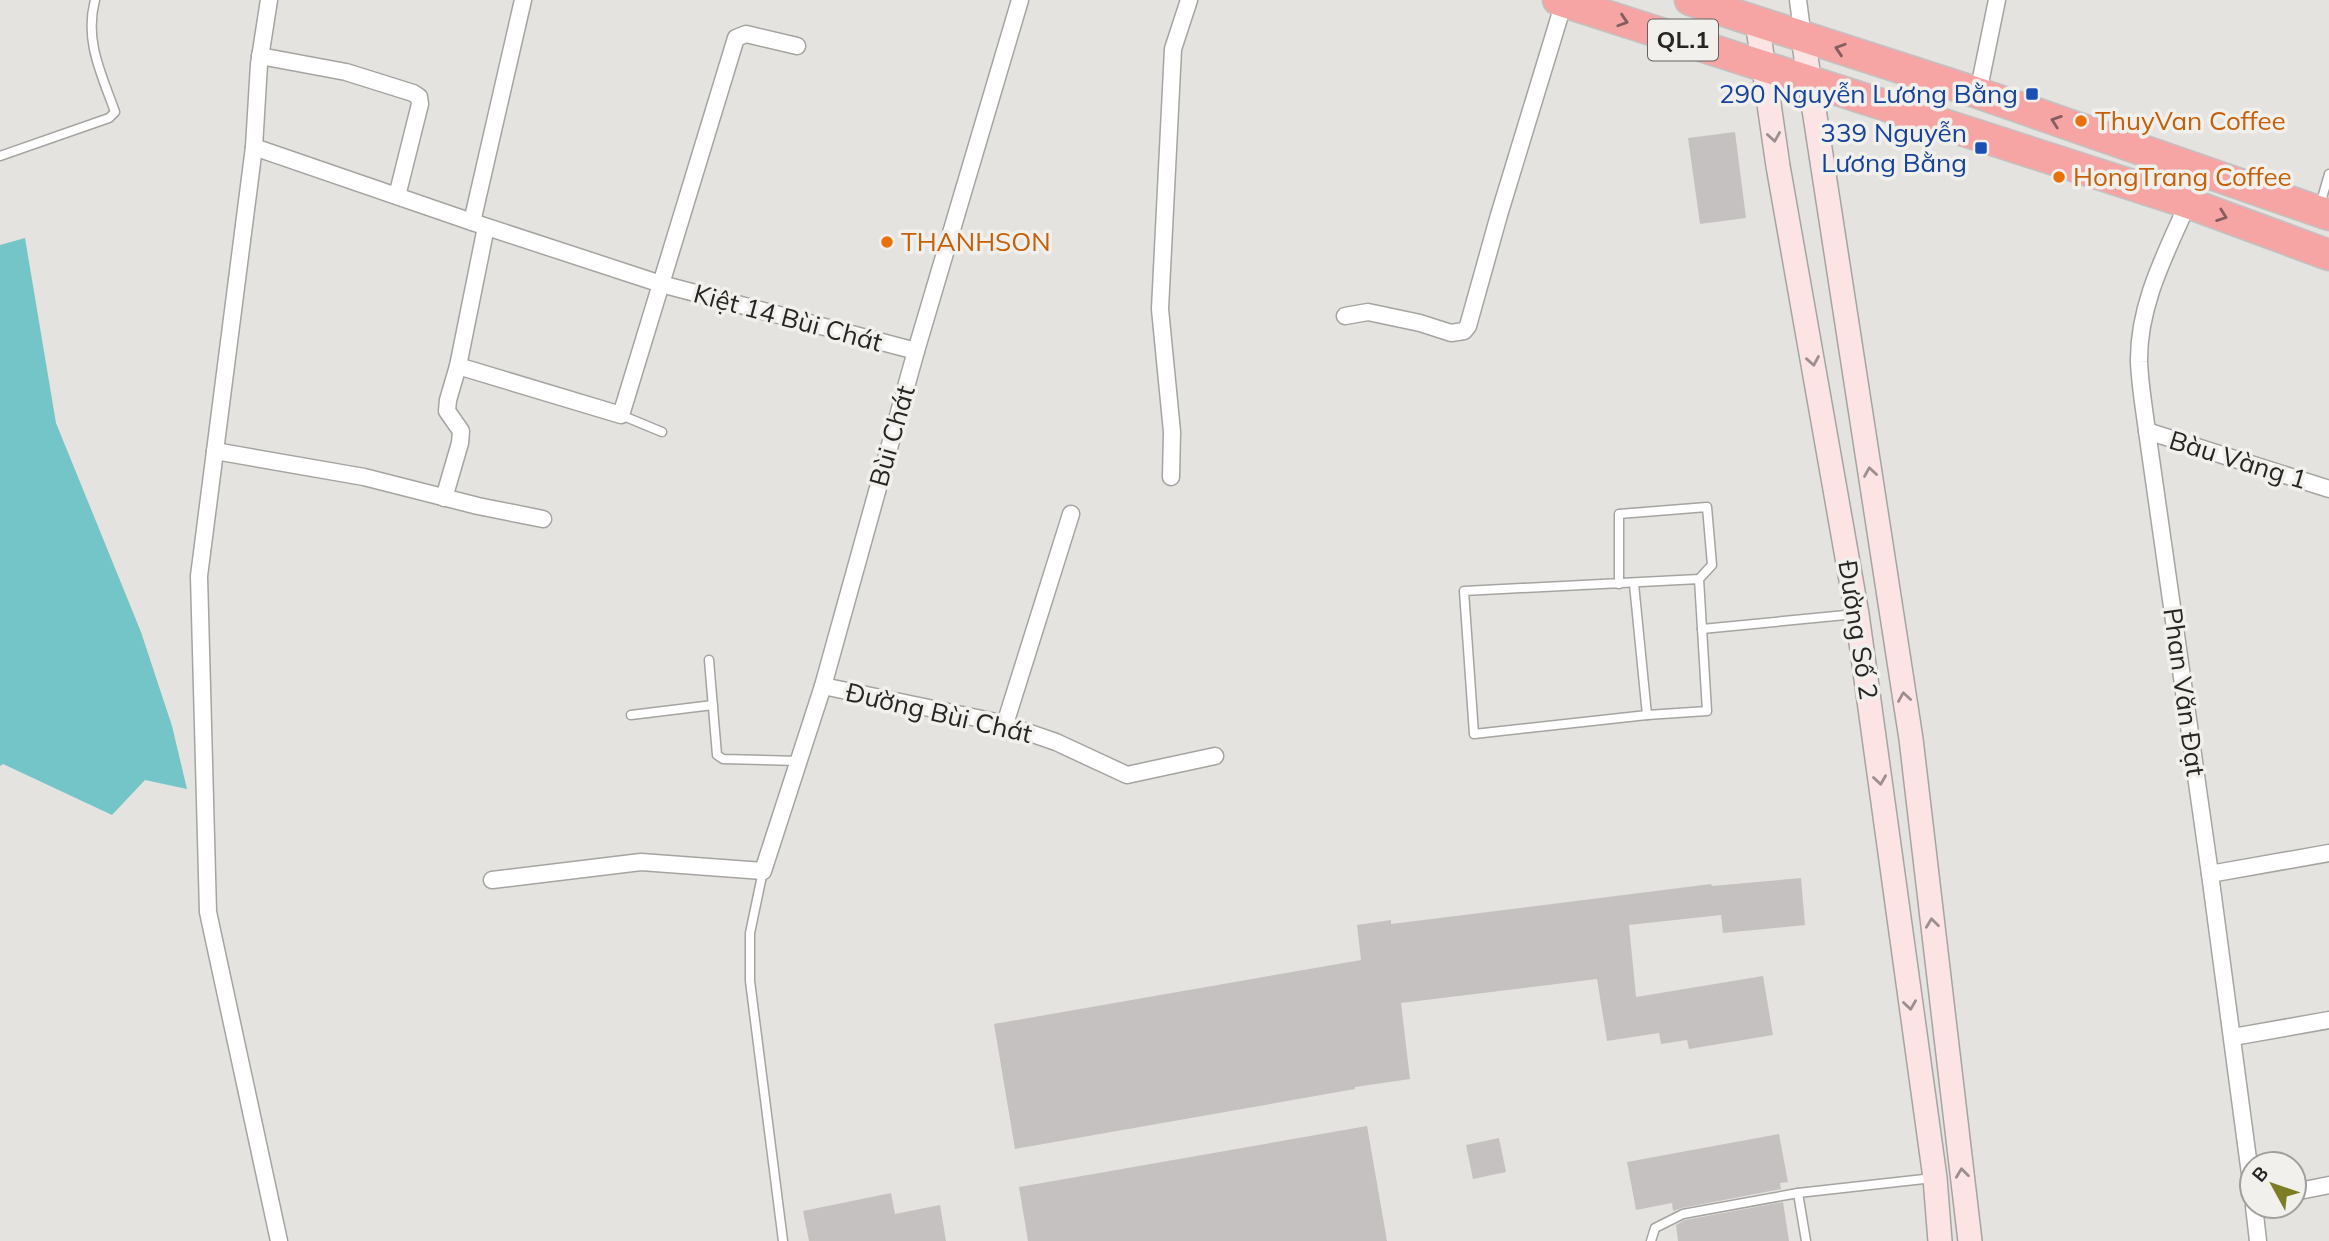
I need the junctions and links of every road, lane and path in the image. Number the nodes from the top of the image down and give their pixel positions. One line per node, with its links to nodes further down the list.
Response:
1 (95, 0): 18 (lane)
2 (269, 0): 13 (street)
3 (523, 0): 23 (street)
4 (1020, 0): 27 (street, Bùi Chát)
5 (1189, 0): 33 (street)
6 (1690, 0): 10 (highway, QL.1)
7 (1798, 0): 11 (street)
8 (1997, 0): 16 (street)
9 (1561, 1): 14 (highway, QL.1, one-way to 14); 26 (street)
10 (1755, 11): 11 (highway, QL.1); 14 (street, Đường Số 2)
11 (1804, 38): 15 (street, Đường Số 2); 16 (highway, QL.1, one-way to 11)
12 (797, 46): 25 (street)
13 (260, 56): 17 (street); 20 (street)
14 (1762, 65): 15 (highway, QL.1); 41 (street, Đường Số 2, one-way to 41)
15 (1808, 79): 21 (highway, QL.1); 49 (street, Đường Số 2, one-way to 15)
16 (1978, 93): 22 (highway, QL.1, one-way to 16)
17 (254, 147): 20 (street, Kiệt 14 Bùi Chát); 32 (street)
18 (0, 156)
19 (2329, 174): 22 (lane)
20 (397, 196): 23 (street, Kiệt 14 Bùi Chát)
21 (2188, 203): 24 (highway, QL.1, one-way to 24); 30 (street, Phan Văn Đạt)
22 (2324, 213)
23 (479, 225): 25 (street, Kiệt 14 Bùi Chát); 28 (street)
24 (2329, 255)
25 (661, 284): 27 (street, Kiệt 14 Bùi Chát); 29 (street, Kiệt 14 Bùi Chát)
26 (1345, 316)
27 (916, 351): 44 (street, Bùi Chát)
28 (458, 366): 29 (street); 35 (street)
29 (621, 415): 31 (lane)
30 (2147, 431): 34 (street, Bàu Vàng 1); 55 (street, Phan Văn Đạt)
31 (662, 432)
32 (215, 451): 35 (street); 65 (street)
33 (1171, 477)
34 (2329, 489)
35 (444, 498): 37 (street)
36 (1071, 514): 48 (street)
37 (543, 519)
38 (1699, 579): 39 (lane); 40 (lane); 42 (lane)
39 (1619, 584): 40 (lane); 47 (lane)
40 (1634, 584): 47 (lane)
41 (1857, 614): 42 (lane); 50 (street, Đường Số 2)
42 (1702, 629): 47 (lane)
43 (709, 660): 45 (lane)
44 (823, 686): 48 (street, Đường Bùi Chát); 52 (street, Bùi Chát)
45 (713, 705): 46 (lane); 52 (lane)
46 (631, 715)
47 (1647, 715)
48 (1005, 724): 51 (street, Đường Bùi Chát)
49 (1909, 726): 50 (street); 70 (street, Đường Số 2, one-way to 49)
50 (1873, 730): 60 (street, Đường Số 2, one-way to 60)
51 (1215, 756)
52 (799, 761): 54 (street, Bùi Chát)
53 (2329, 853): 55 (street)
54 (763, 871): 56 (street); 66 (lane)
55 (2210, 874): 58 (street, Phan Văn Đạt)
56 (492, 880)
57 (2329, 1020): 58 (street)
58 (2233, 1037): 59 (street, Phan Văn Đạt)
59 (2247, 1150)
60 (1935, 1178): 63 (lane); 69 (street, Đường Số 2)
61 (2329, 1185): 62 (street)
62 (2308, 1189)
63 (1798, 1193): 67 (lane); 68 (lane)
64 (2256, 1220): 71 (street)
65 (279, 1241)
66 (783, 1241)
67 (1651, 1241)
68 (1806, 1241)
69 (1940, 1241)
70 (1970, 1241)
71 (2259, 1241)

